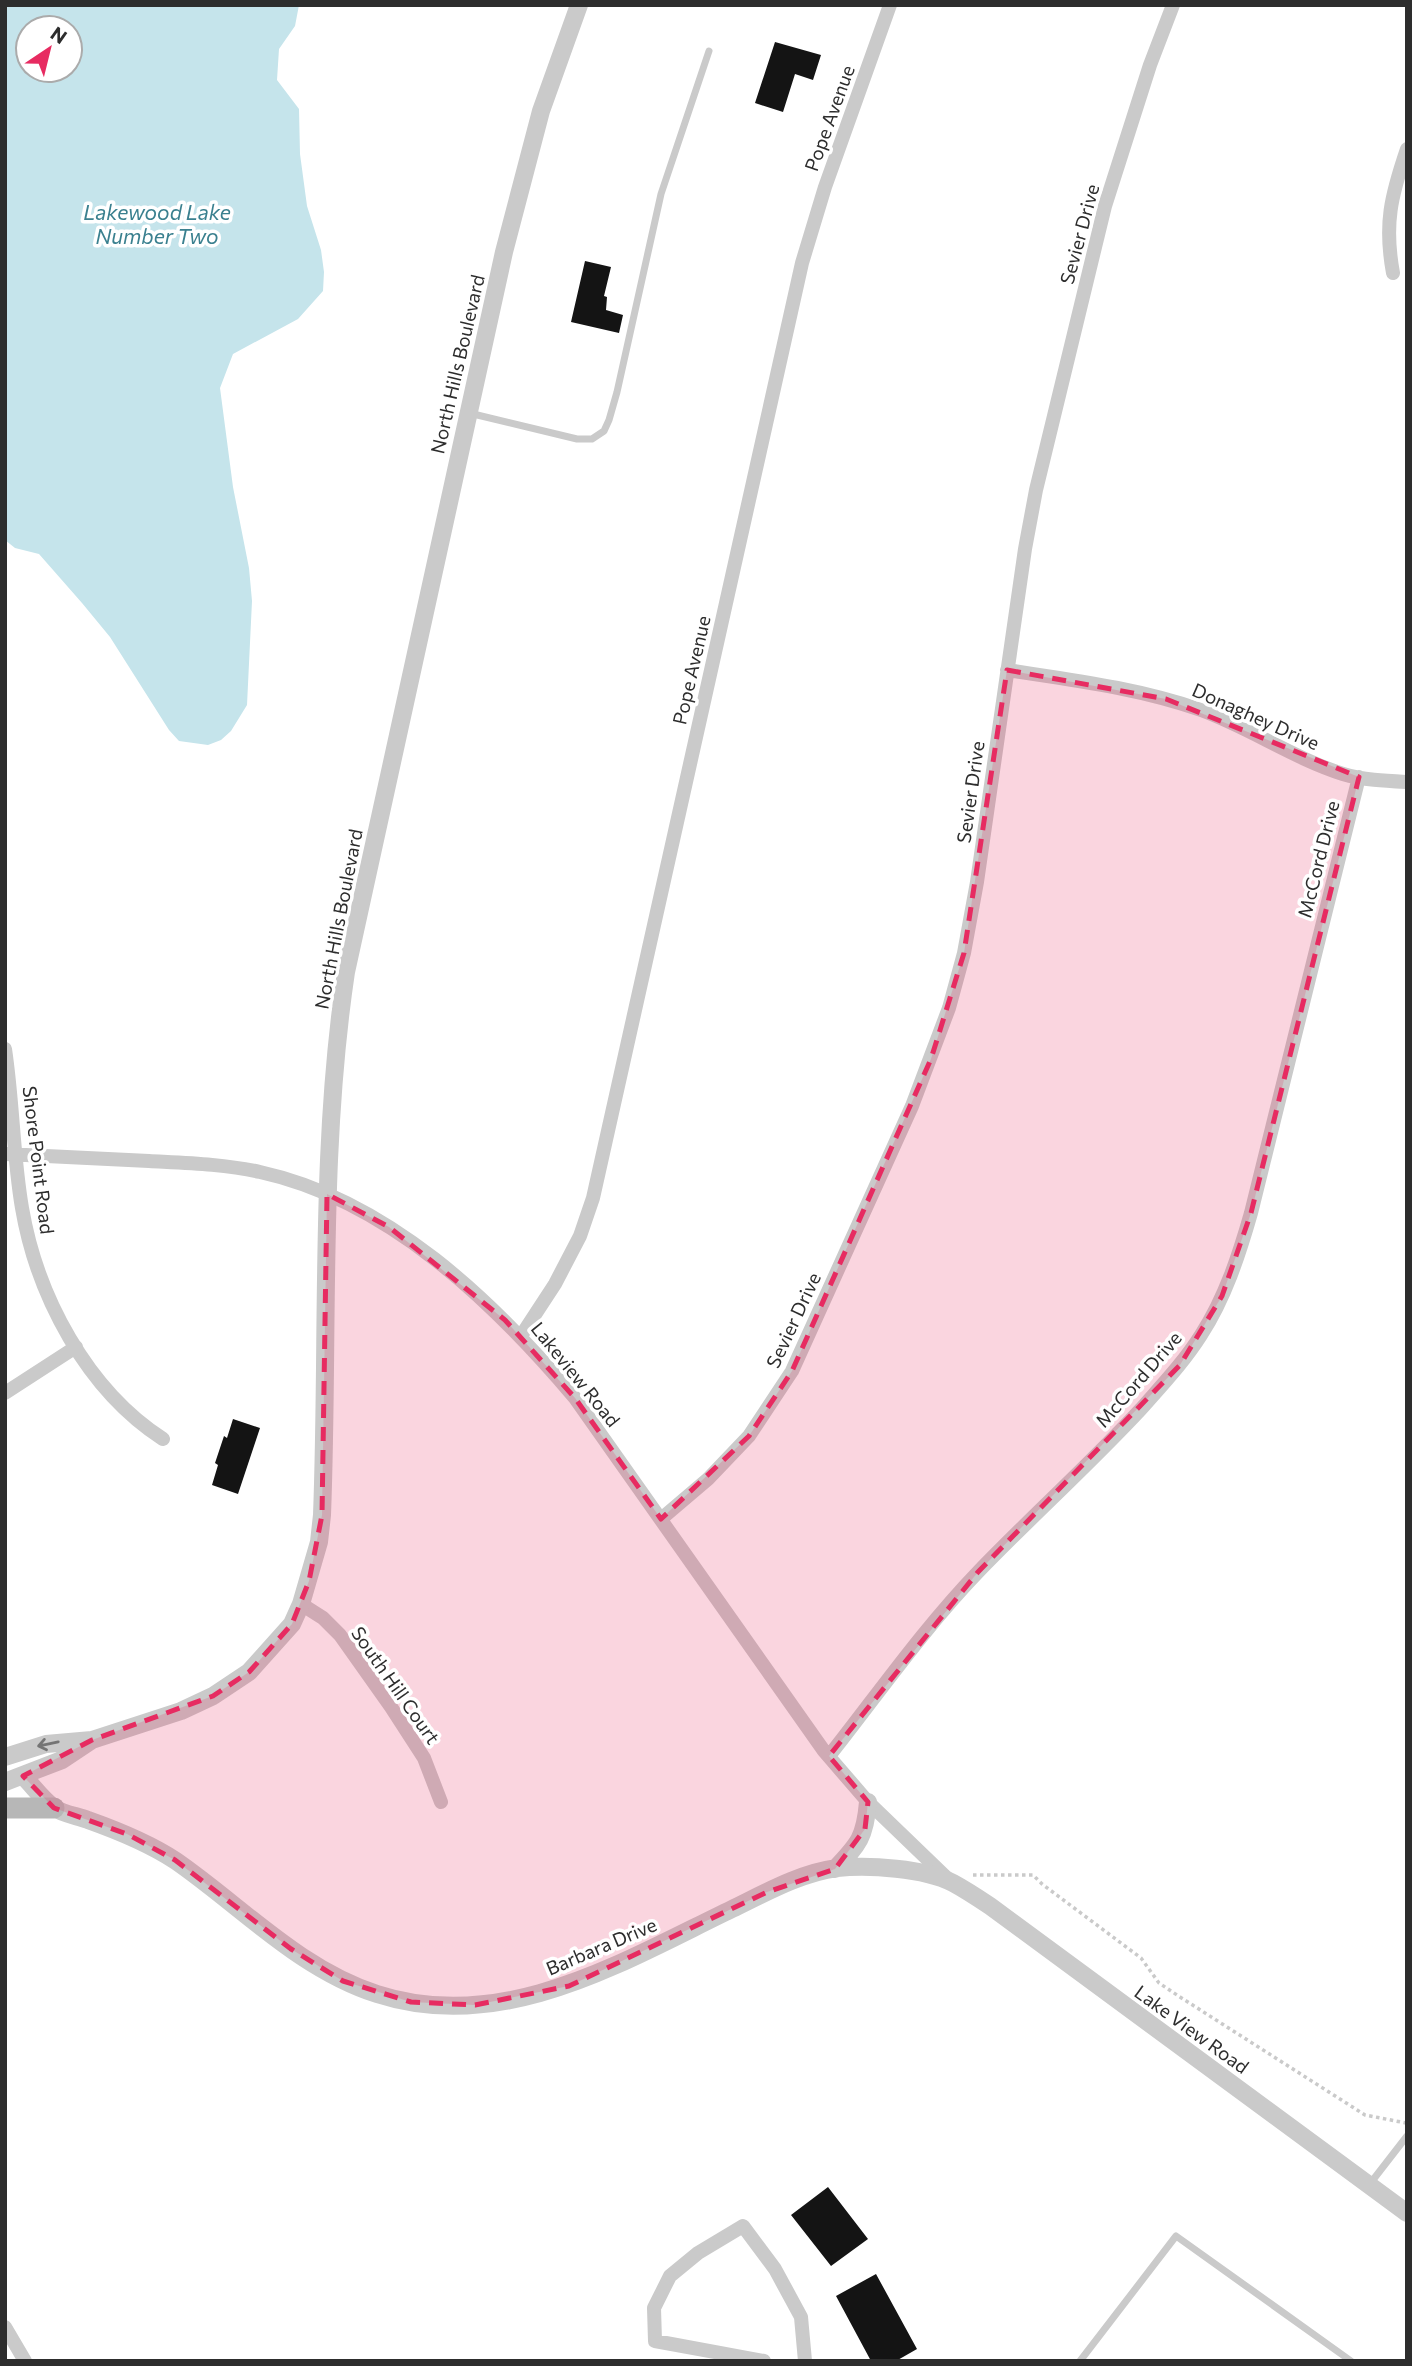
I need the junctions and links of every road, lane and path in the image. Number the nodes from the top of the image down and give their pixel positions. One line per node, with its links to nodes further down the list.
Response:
1 (579, 5): 7 (street, North Hills Boulevard)
2 (890, 5): 14 (street, Pope Avenue)
3 (1173, 5): 8 (street, Sevier Drive)
4 (709, 51): 7 (lane)
5 (1407, 149): 6 (street)
6 (1394, 273)
7 (468, 412): 13 (street, North Hills Boulevard)
8 (1007, 670): 9 (street, Donaghey Drive); 18 (street, Sevier Drive)
9 (1359, 777): 10 (street, Donaghey Drive); 21 (street, McCord Drive)
10 (1407, 782)
11 (5, 1049): 12 (street, Shore Point Road)
12 (11, 1154): 13 (street, Lakeview Road); 15 (street, Shore Point Road)
13 (327, 1194): 14 (street, Lakeview Road); 19 (street, North Hills Boulevard)
14 (521, 1336): 18 (street, Lakeview Road)
15 (76, 1347): 16 (street); 17 (street, Shore Point Road)
16 (5, 1393)
17 (163, 1439)
18 (661, 1519): 21 (street, Lakeview Road)
19 (301, 1604): 20 (street, North Hills Boulevard); 25 (street, South Hill Court)
20 (92, 1740): 22 (street, North Hills Boulevard, one-way to 22); 23 (street, North Hills Boulevard)
21 (829, 1756): 26 (street, Lakeview Road)
22 (5, 1757)
23 (23, 1776): 24 (street, North Hills Boulevard); 28 (street)
24 (5, 1782)
25 (441, 1802)
26 (868, 1802): 29 (street); 30 (street, Lakeview Road)
27 (5, 1808): 28 (main road)
28 (54, 1808): 29 (street, Barbara Drive)
29 (835, 1868): 30 (street, Barbara Drive)
30 (951, 1882): 31 (path); 33 (street, Lake View Road)
31 (1407, 2123)
32 (1407, 2136): 33 (lane)
33 (1369, 2185): 34 (street, Lake View Road)
34 (1407, 2213)
35 (5, 2327): 36 (street)
36 (25, 2361)
37 (764, 2361): 38 (street)
38 (805, 2361)
39 (1080, 2361): 40 (lane)
40 (1351, 2361)

